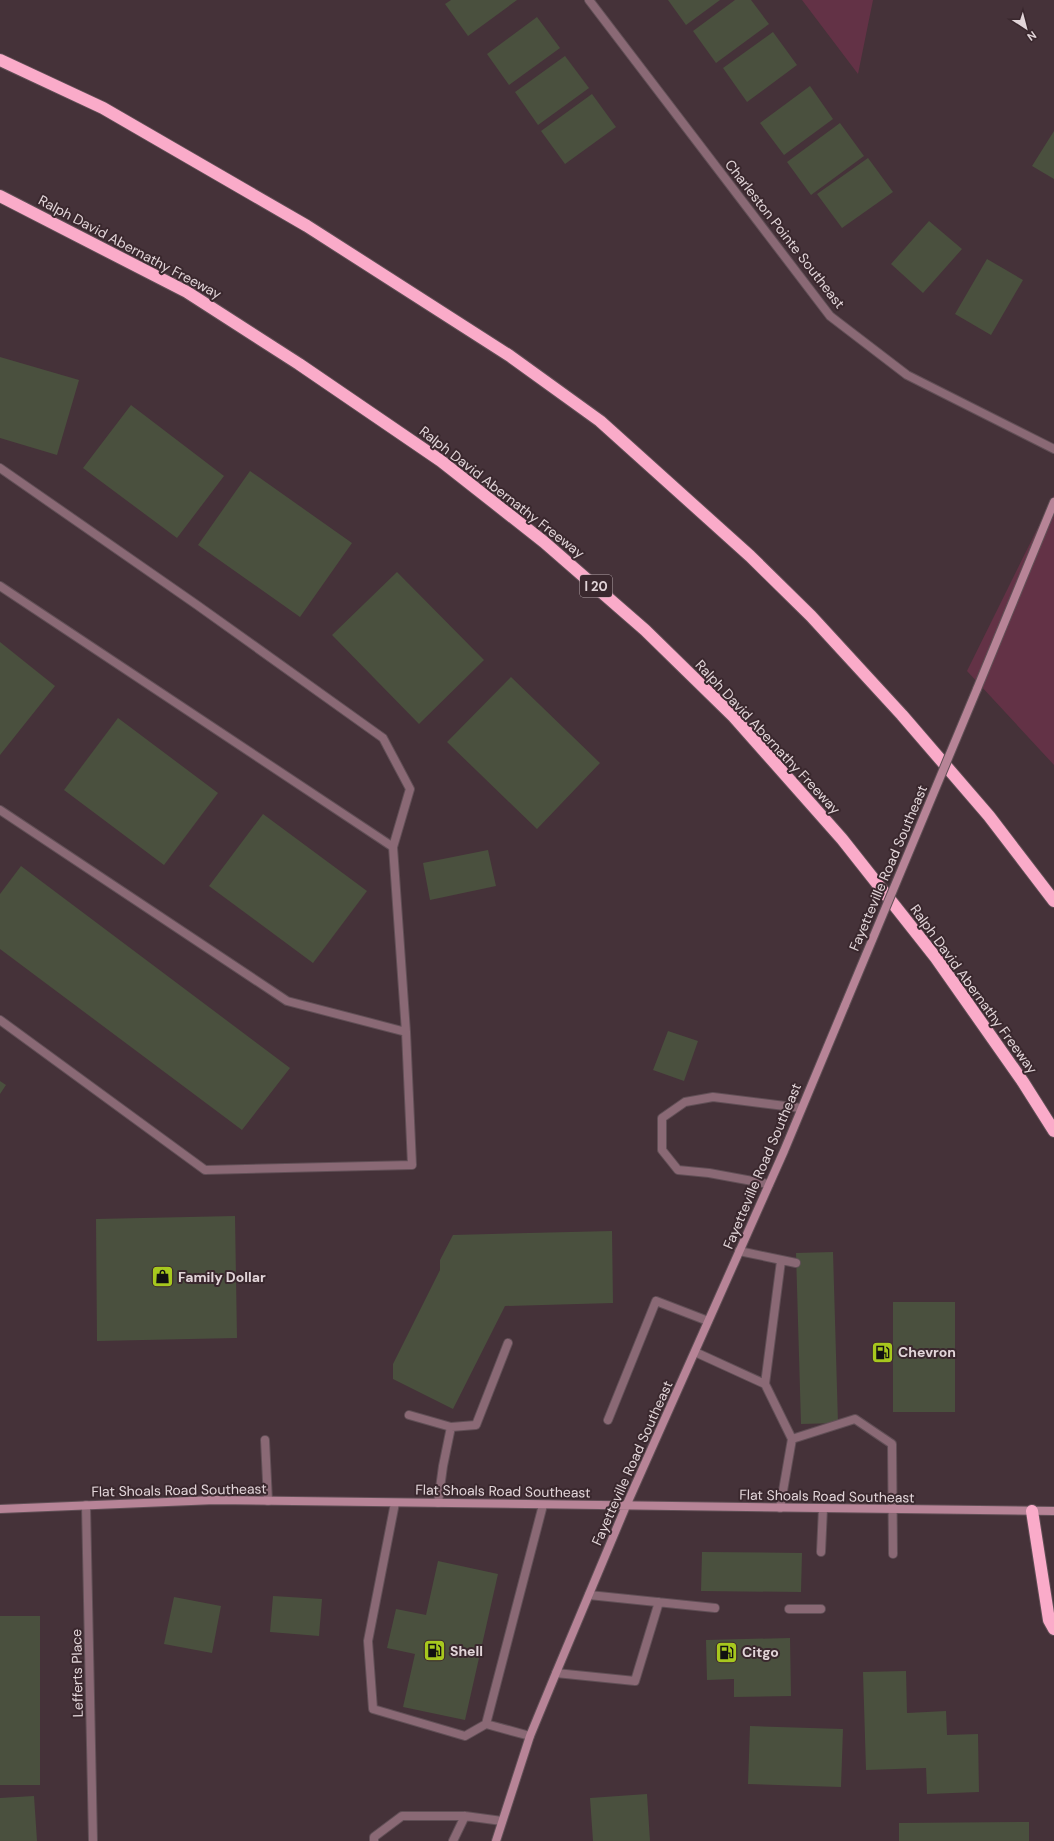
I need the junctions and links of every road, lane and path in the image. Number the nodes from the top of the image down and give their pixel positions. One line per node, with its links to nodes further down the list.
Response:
1 (588, 0): 4 (street, Charleston Pointe Southeast)
2 (0, 60): 10 (highway)
3 (0, 196): 14 (highway, Ralph David Abernathy Freeway / I 20)
4 (1054, 449)
5 (0, 468): 9 (street)
6 (1054, 502): 13 (street, Fayetteville Road Southeast, bridge)
7 (0, 586): 9 (street)
8 (0, 810): 12 (street)
9 (393, 847): 12 (street)
10 (1054, 901)
11 (0, 1020): 12 (street)
12 (406, 1032)
13 (801, 1108): 15 (street, Fayetteville Road Southeast); 15 (street)
14 (1054, 1131)
15 (769, 1184): 16 (street, Fayetteville Road Southeast)
16 (739, 1252): 17 (street); 19 (street, Fayetteville Road Southeast)
17 (781, 1261): 18 (street); 22 (street)
18 (796, 1263)
19 (708, 1321): 21 (street, Fayetteville Road Southeast); 24 (street)
20 (508, 1343): 25 (street)
21 (694, 1352): 22 (street); 33 (street, Fayetteville Road Southeast)
22 (765, 1384): 27 (street)
23 (409, 1415): 25 (street)
24 (608, 1420)
25 (451, 1427): 30 (street)
26 (265, 1440): 28 (street)
27 (792, 1440): 34 (street); 37 (street)
28 (268, 1501): 29 (street, Flat Shoals Road Southeast); 31 (street, Flat Shoals Road Southeast)
29 (395, 1503): 30 (street, Flat Shoals Road Southeast); 49 (street)
30 (438, 1503): 32 (street, Flat Shoals Road Southeast)
31 (86, 1505): 36 (street, Flat Shoals Road Southeast); 53 (street, Lefferts Place)
32 (543, 1505): 33 (street, Flat Shoals Road Southeast); 49 (street)
33 (626, 1506): 34 (street, Flat Shoals Road Southeast); 42 (street, Fayetteville Road Southeast)
34 (780, 1508): 35 (street, Flat Shoals Road Southeast)
35 (823, 1508): 37 (street, Flat Shoals Road Southeast); 40 (street)
36 (0, 1509)
37 (894, 1510): 38 (street, Flat Shoals Road Southeast); 41 (street)
38 (1032, 1511): 39 (street, Flat Shoals Road Southeast); 47 (highway)
39 (1054, 1511)
40 (822, 1552)
41 (893, 1554)
42 (589, 1595): 43 (street); 48 (street, Fayetteville Road Southeast)
43 (659, 1602): 44 (street); 48 (street)
44 (715, 1608)
45 (789, 1608): 46 (street)
46 (821, 1609)
47 (1054, 1629)
48 (556, 1672): 50 (street, Fayetteville Road Southeast)
49 (486, 1724): 50 (street)
50 (530, 1736): 52 (street, Fayetteville Road Southeast)
51 (465, 1816): 52 (street); 54 (street); 55 (street)
52 (502, 1821): 56 (street, Fayetteville Road Southeast)
53 (93, 1841)
54 (374, 1841)
55 (453, 1841)
56 (496, 1841)

